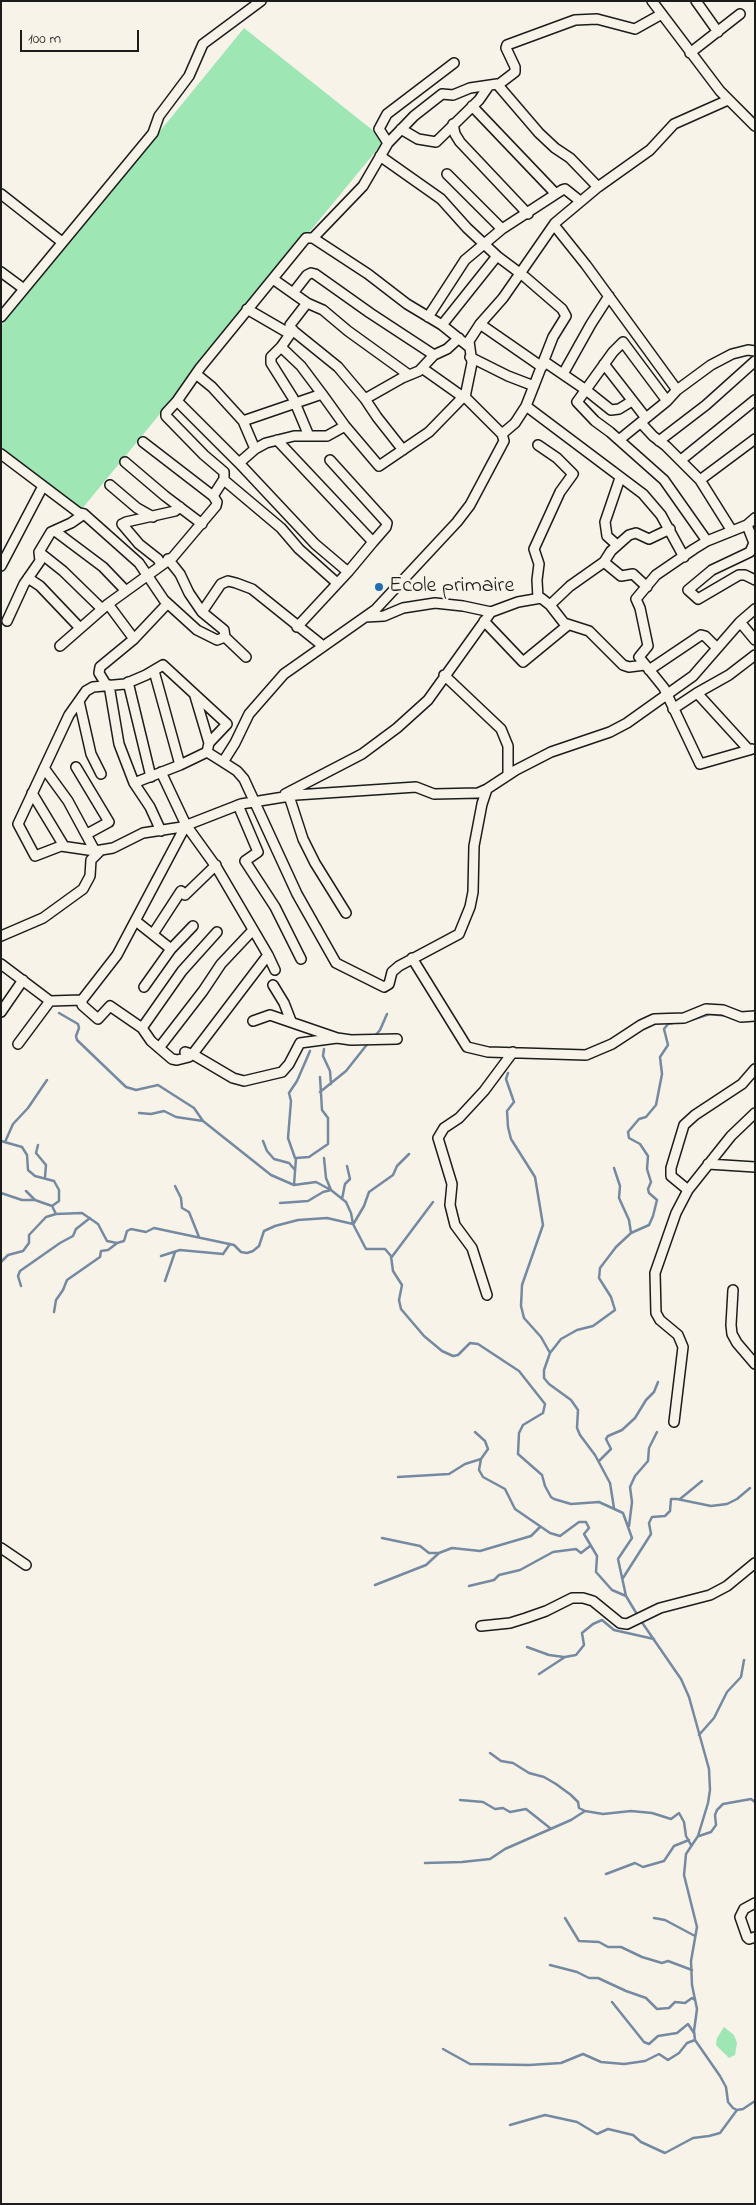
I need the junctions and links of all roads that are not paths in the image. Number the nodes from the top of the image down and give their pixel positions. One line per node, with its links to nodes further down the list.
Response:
1 (261, 1): 27 (street)
2 (652, 1): 5 (street)
3 (696, 1): 6 (street)
4 (740, 14): 6 (street)
5 (660, 15): 7 (street); 9 (street)
6 (718, 32): 7 (street)
7 (690, 53): 11 (street)
8 (454, 63): 16 (street)
9 (498, 85): 10 (street); 19 (street)
10 (488, 87): 12 (street); 15 (street)
11 (728, 100): 14 (street); 19 (street)
12 (472, 106): 13 (street); 20 (street)
13 (453, 124): 15 (street); 23 (street)
14 (755, 126)
15 (401, 130): 16 (street)
16 (388, 143): 17 (street)
17 (380, 156): 26 (street); 28 (street)
18 (447, 174): 25 (street)
19 (598, 187): 22 (street)
20 (554, 193): 22 (street); 23 (street)
21 (1, 194): 27 (street)
22 (580, 201): 24 (street)
23 (528, 214): 25 (street)
24 (554, 225): 31 (street); 35 (street)
25 (502, 230): 28 (street)
26 (313, 238): 32 (street); 39 (street)
27 (62, 242): 33 (street)
28 (486, 244): 29 (street); 39 (street)
29 (497, 256): 31 (street); 41 (street)
30 (1, 272): 33 (street)
31 (521, 273): 40 (street); 50 (street)
32 (273, 279): 34 (street); 37 (street)
33 (24, 289): 38 (street)
34 (293, 293): 36 (street); 47 (street)
35 (609, 296): 55 (street); 58 (street)
36 (307, 303): 42 (street); 54 (street)
37 (247, 309): 42 (street); 53 (street)
38 (1, 317)
39 (428, 317): 41 (street)
40 (480, 324): 44 (street); 50 (street)
41 (442, 325): 43 (street)
42 (292, 332): 45 (street); 61 (street)
43 (459, 338): 44 (street); 47 (street)
44 (468, 346): 48 (street)
45 (281, 347): 59 (street); 66 (street)
46 (755, 351): 58 (street)
47 (434, 355): 52 (street)
48 (470, 357): 56 (street); 60 (street)
49 (755, 361): 76 (street)
50 (544, 364): 55 (street); 56 (street)
51 (604, 364): 57 (street); 64 (street); 65 (street)
52 (422, 368): 54 (street); 60 (street)
53 (196, 374): 63 (street); 69 (street)
54 (409, 374): 61 (street)
55 (563, 374): 57 (street)
56 (534, 386): 67 (street)
57 (586, 390): 64 (street); 75 (street)
58 (677, 390): 65 (street)
59 (322, 394): 66 (street); 70 (street)
60 (464, 396): 71 (street); 80 (street)
61 (365, 399): 80 (street)
62 (755, 400): 83 (street)
63 (177, 401): 85 (street); 87 (street)
64 (632, 401): 68 (street)
65 (667, 401): 68 (street)
66 (295, 403): 69 (street); 72 (street)
67 (526, 406): 71 (street); 86 (street)
68 (643, 420): 75 (street); 76 (street)
69 (243, 421): 79 (street)
70 (345, 426): 72 (street); 80 (street)
71 (502, 434): 123 (street)
72 (309, 436): 74 (street)
73 (755, 439): 88 (street)
74 (277, 440): 79 (street); 102 (street)
75 (619, 440): 101 (street)
76 (659, 441): 83 (street)
77 (143, 442): 91 (street)
78 (538, 445): 116 (street)
79 (255, 449): 85 (street)
80 (403, 450)
81 (1, 454): 90 (street)
82 (330, 460): 102 (street)
83 (681, 460): 88 (street)
84 (125, 462): 92 (street)
85 (239, 463): 109 (street)
86 (620, 478): 98 (street); 103 (street)
87 (224, 479): 91 (street); 113 (street)
88 (700, 480): 99 (street)
89 (110, 485): 94 (street)
90 (43, 486): 93 (street); 108 (street)
91 (213, 496): 96 (street)
92 (180, 507): 94 (street); 96 (street)
93 (84, 514): 100 (street); 110 (street)
94 (153, 517): 106 (street)
95 (755, 518): 97 (street)
96 (202, 524): 106 (street)
97 (747, 525): 99 (street); 112 (street)
98 (670, 529): 103 (street); 105 (street)
99 (732, 530): 101 (street)
100 (55, 531): 104 (street); 115 (street)
101 (707, 541): 105 (street)
102 (372, 542): 109 (street)
103 (617, 545): 107 (street)
104 (39, 552): 111 (street); 119 (street)
105 (684, 557): 114 (street)
106 (165, 562): 110 (street); 121 (street)
107 (604, 562): 114 (street); 118 (street)
108 (1, 566)
109 (348, 572): 113 (street)
110 (148, 576): 115 (street); 117 (street)
111 (28, 578): 124 (street); 129 (street)
112 (755, 580)
113 (337, 583): 128 (street)
114 (646, 586): 138 (street)
115 (126, 591): 119 (street)
116 (538, 598): 118 (street); 122 (street)
117 (168, 604): 130 (street); 131 (street)
118 (550, 604): 127 (street)
119 (105, 607): 129 (street); 131 (street)
120 (755, 609): 126 (street)
121 (202, 612): 128 (street); 130 (street)
122 (491, 612): 123 (street); 125 (street)
123 (365, 617): 134 (street)
124 (7, 621)
125 (484, 621): 127 (street); 140 (street)
126 (740, 622): 132 (street); 135 (street)
127 (568, 625): 138 (street)
128 (298, 627): 134 (street)
129 (80, 628): 133 (street)
130 (225, 637): 137 (street)
131 (134, 639): 142 (street)
132 (755, 640)
133 (60, 646)
134 (323, 646): 150 (street)
135 (717, 648): 138 (street); 145 (street)
136 (755, 655): 143 (street)
137 (246, 657)
138 (647, 667): 145 (street)
139 (154, 671): 141 (street); 144 (street); 151 (street)
140 (444, 676): 156 (street); 162 (street)
141 (128, 682): 142 (street); 157 (street)
142 (108, 685): 146 (street); 158 (street)
143 (697, 693): 147 (street); 149 (street)
144 (194, 694): 148 (street); 148 (street)
145 (667, 694): 147 (street); 156 (street)
146 (79, 701): 152 (street); 155 (street)
147 (673, 708): 149 (street)
148 (208, 747): 150 (street); 151 (street)
149 (752, 749)
150 (223, 762): 163 (street)
151 (180, 765): 154 (street)
152 (44, 768): 160 (street); 167 (street)
153 (76, 768): 167 (street)
154 (162, 772): 157 (street); 165 (street)
155 (101, 774)
156 (508, 775): 159 (street)
157 (151, 777): 158 (street)
158 (134, 783): 166 (street)
159 (488, 790): 161 (street); 181 (street)
160 (32, 793): 168 (street); 168 (street)
161 (290, 796): 162 (street); 171 (street)
162 (276, 798): 163 (street)
163 (254, 802): 164 (street); 181 (street)
164 (238, 805): 165 (street); 180 (street)
165 (186, 826): 166 (street); 170 (street); 172 (street)
166 (161, 831): 169 (street)
167 (87, 834): 169 (street)
168 (64, 846): 169 (street)
169 (98, 851): 177 (street)
170 (216, 865): 174 (street); 176 (street)
171 (346, 913)
172 (136, 922): 176 (street); 187 (street)
173 (193, 926): 178 (street)
174 (253, 930): 179 (street); 197 (street)
175 (217, 932): 193 (street)
176 (153, 934): 178 (street)
177 (1, 936)
178 (172, 948): 186 (street)
179 (268, 955): 183 (street); 199 (street)
180 (301, 958)
181 (412, 958): 198 (street)
182 (1, 964): 184 (street)
183 (275, 970)
184 (23, 980): 188 (street); 189 (street)
185 (273, 985): 192 (street)
186 (144, 986)
187 (82, 1000): 188 (street); 193 (street)
188 (50, 1001): 196 (street)
189 (1, 1012)
190 (755, 1016): 198 (street)
191 (253, 1021): 192 (street)
192 (291, 1021): 194 (street)
193 (142, 1028): 197 (street)
194 (337, 1038): 195 (street); 199 (street)
195 (397, 1038)
196 (18, 1044)
197 (159, 1048): 199 (street)
198 (514, 1052): 206 (street)
199 (189, 1055)
200 (755, 1069): 204 (street)
201 (755, 1113): 202 (street)
202 (708, 1164): 203 (street); 204 (street)
203 (755, 1167)
204 (688, 1190): 208 (street)
205 (733, 1290): 207 (street)
206 (487, 1295)
207 (755, 1364)
208 (674, 1422)
209 (1, 1548): 211 (street)
210 (755, 1563): 212 (street)
211 (26, 1565)
212 (481, 1626)
213 (755, 1903): 214 (street)
214 (755, 1937)

